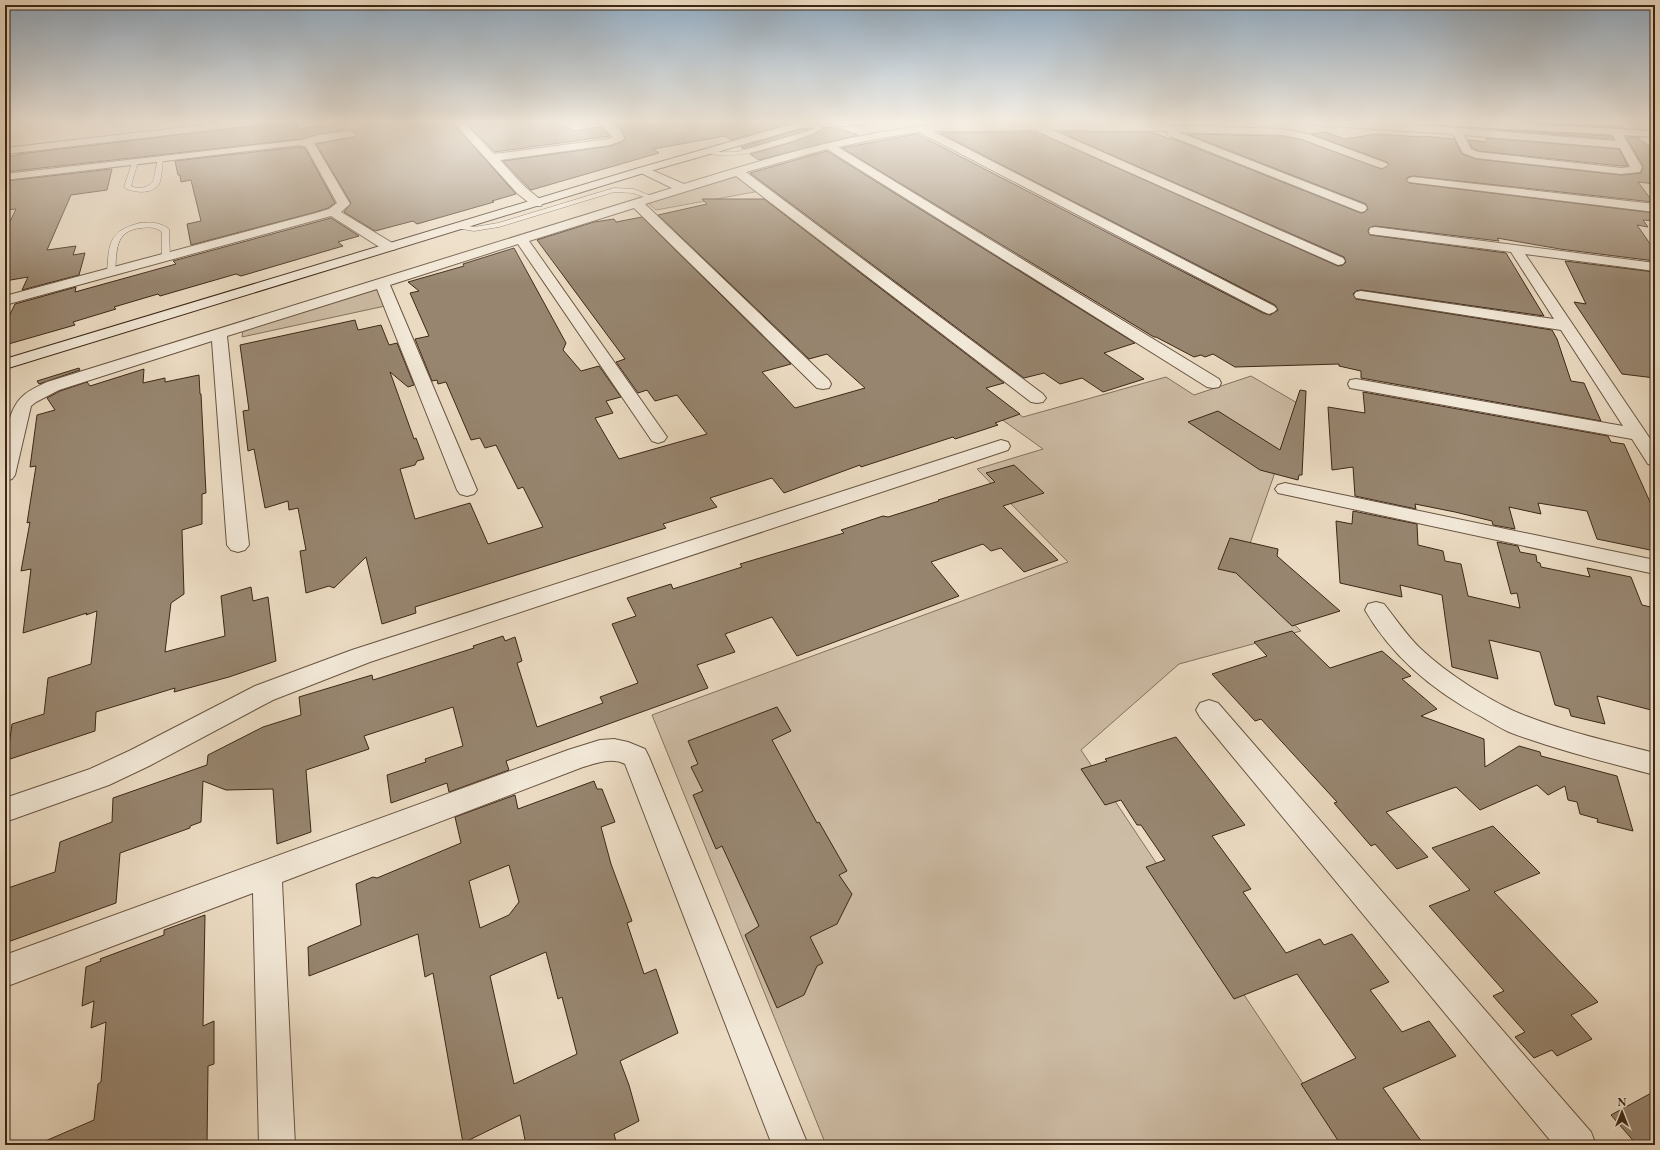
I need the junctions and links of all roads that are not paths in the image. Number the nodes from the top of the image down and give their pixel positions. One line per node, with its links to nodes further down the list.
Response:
1 (17, 176): 15 (street)
2 (131, 176): 3 (lane)
3 (157, 176)
4 (328, 176): 24 (street)
5 (508, 176): 20 (street)
6 (625, 176): 20 (street)
7 (655, 176): 18 (street)
8 (689, 176): 17 (street)
9 (723, 176): 17 (street)
10 (743, 176): 45 (street)
11 (877, 176): 42 (street)
12 (1011, 176): 38 (street)
13 (1146, 176): 32 (street)
14 (1280, 176): 22 (street)
15 (5, 177)
16 (1413, 180): 23 (street)
17 (704, 182): 18 (street)
18 (682, 188): 19 (street)
19 (652, 198): 21 (street); 25 (lane)
20 (537, 203): 25 (street)
21 (636, 203): 27 (street); 43 (street)
22 (1361, 208)
23 (1655, 208)
24 (326, 214): 28 (street); 30 (street); 31 (street)
25 (459, 226): 28 (street)
26 (1375, 231): 29 (street)
27 (521, 239): 35 (street); 47 (street)
28 (389, 247): 30 (street)
29 (1515, 249): 33 (street); 39 (street)
30 (373, 252): 41 (street)
31 (166, 257): 34 (street); 34 (lane)
32 (1338, 261)
33 (1655, 267)
34 (111, 272): 37 (street)
35 (382, 283): 40 (street); 52 (street)
36 (1361, 295): 39 (street)
37 (5, 301)
38 (1269, 309)
39 (1567, 326): 46 (street)
40 (219, 334): 50 (street); 53 (street)
41 (7, 363)
42 (1213, 383)
43 (823, 384)
44 (1356, 384): 46 (street)
45 (1037, 398)
46 (1637, 434): 49 (street)
47 (658, 437)
48 (1001, 446): 58 (street)
49 (1655, 460)
50 (5, 476)
51 (1285, 489): 54 (street)
52 (467, 490)
53 (238, 545)
54 (1655, 567)
55 (1376, 610): 57 (street)
56 (1209, 710): 63 (street)
57 (1655, 764)
58 (5, 810)
59 (267, 874): 60 (street); 61 (street); 62 (street)
60 (5, 971)
61 (277, 1145)
62 (790, 1145)
63 (1578, 1145)

